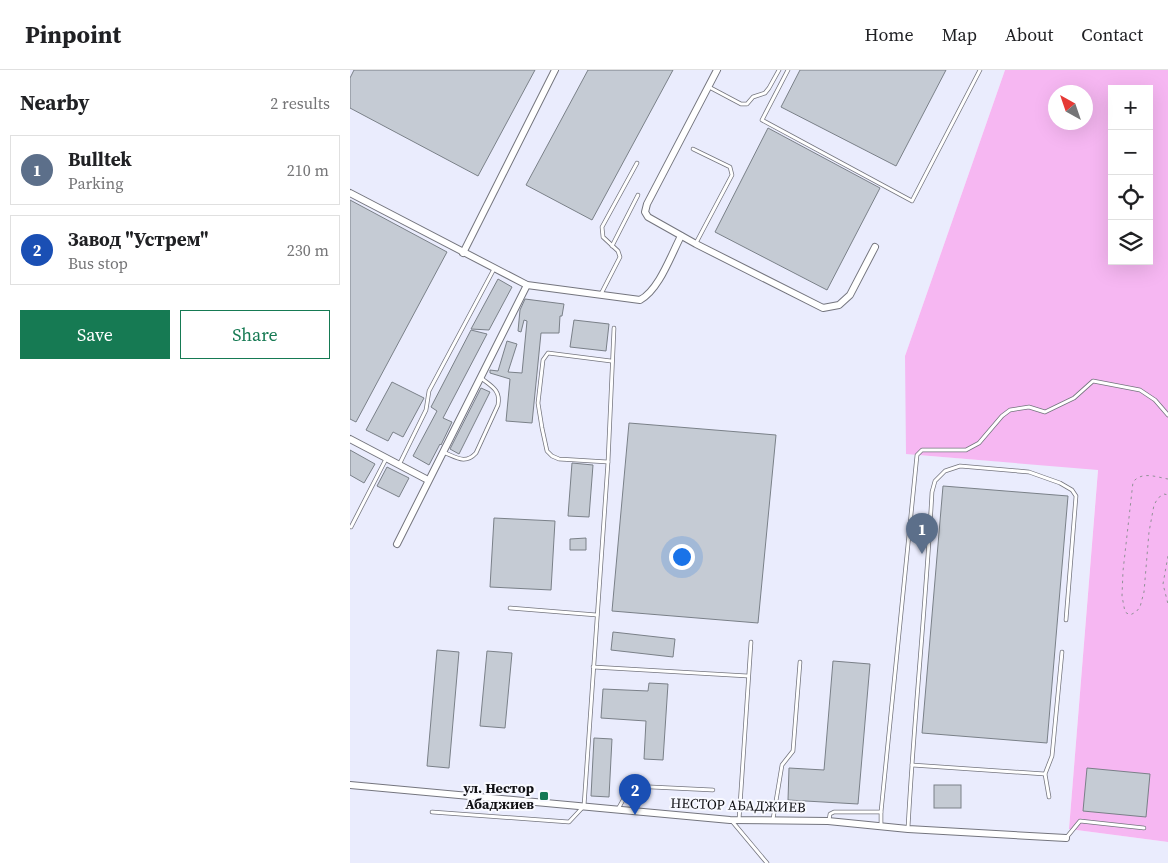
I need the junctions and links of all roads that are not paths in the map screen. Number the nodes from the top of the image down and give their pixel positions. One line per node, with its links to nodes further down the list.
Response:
1 (556, 70): 15 (street)
2 (717, 70): 6 (street)
3 (779, 70): 6 (lane)
4 (788, 70): 5 (lane)
5 (980, 70)
6 (708, 87): 11 (street)
7 (693, 149): 12 (lane)
8 (637, 163): 13 (lane)
9 (350, 193): 15 (street)
10 (638, 195): 13 (lane)
11 (680, 236): 12 (street); 18 (street)
12 (696, 244): 14 (street)
13 (612, 246): 18 (lane)
14 (875, 247)
15 (463, 253): 16 (street)
16 (494, 269): 17 (street); 27 (lane)
17 (527, 285): 18 (street); 21 (street)
18 (600, 295)
19 (614, 328): 20 (lane)
20 (611, 361): 26 (lane); 26 (lane)
21 (480, 377): 24 (street); 24 (lane)
22 (1168, 415): 47 (lane)
23 (350, 439): 25 (street)
24 (442, 452): 28 (street)
25 (386, 458): 27 (street); 29 (lane)
26 (608, 462): 32 (lane)
27 (398, 465): 28 (street)
28 (428, 480): 30 (street)
29 (351, 527)
30 (397, 544)
31 (510, 608): 32 (lane)
32 (597, 614): 37 (lane)
33 (1066, 620): 39 (lane)
34 (751, 642): 38 (lane)
35 (1062, 652): 40 (lane)
36 (800, 662): 50 (lane)
37 (593, 667): 38 (lane); 44 (lane)
38 (748, 676): 49 (lane)
39 (912, 765): 40 (lane); 53 (lane)
40 (1045, 774): 43 (lane)
41 (350, 785): 44 (street, НЕСТОР АБАДЖИЕВ)
42 (713, 790): 45 (lane)
43 (1049, 797)
44 (584, 806): 45 (street, НЕСТОР АБАДЖИЕВ); 46 (lane)
45 (618, 810): 48 (street, НЕСТОР АБАДЖИЕВ)
46 (432, 812)
47 (881, 812): 51 (lane); 52 (lane)
48 (730, 820): 49 (street, НЕСТОР АБАДЖИЕВ); 56 (lane)
49 (739, 820): 50 (street, НЕСТОР АБАДЖИЕВ)
50 (773, 820): 51 (street, НЕСТОР АБАДЖИЕВ)
51 (828, 821): 52 (street, НЕСТОР АБАДЖИЕВ)
52 (881, 826): 53 (street, НЕСТОР АБАДЖИЕВ)
53 (908, 828): 55 (street, НЕСТОР АБАДЖИЕВ)
54 (1144, 828): 55 (lane)
55 (1066, 838)
56 (767, 863)

